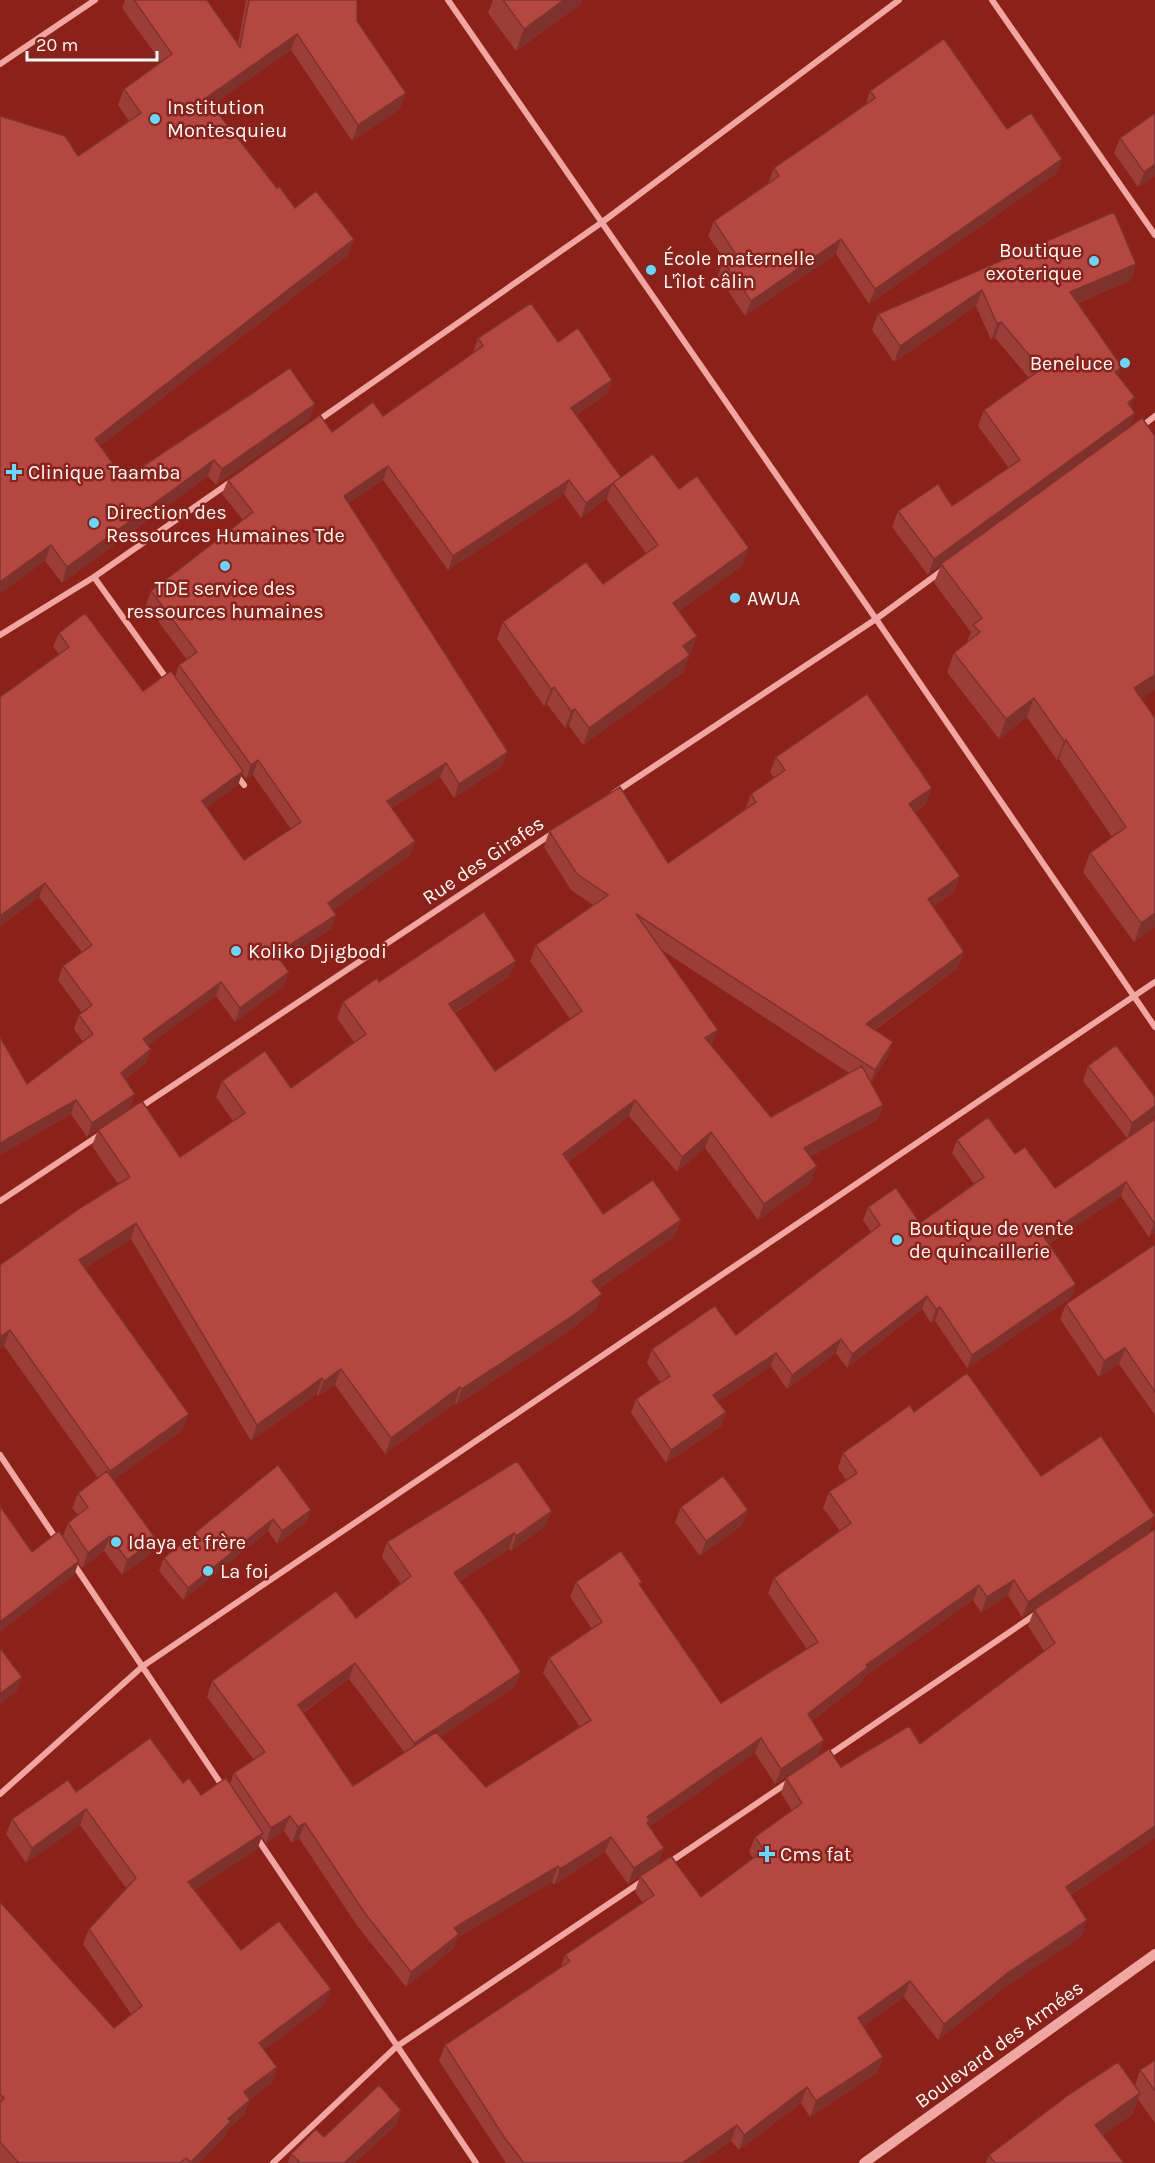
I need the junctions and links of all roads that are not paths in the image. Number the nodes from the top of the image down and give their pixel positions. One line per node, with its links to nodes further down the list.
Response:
1 (95, 0): 5 (street)
2 (448, 0): 6 (street)
3 (899, 0): 6 (street)
4 (992, 0): 7 (street)
5 (0, 64)
6 (601, 223): 9 (street); 14 (street)
7 (1155, 236)
8 (1155, 416): 10 (street)
9 (308, 428)
10 (1136, 430)
11 (240, 475): 13 (street)
12 (953, 563): 14 (street)
13 (94, 578): 15 (street); 16 (street)
14 (876, 619): 19 (street); 22 (street)
15 (0, 635)
16 (176, 690)
17 (230, 766): 18 (street)
18 (244, 785)
19 (607, 797)
20 (558, 830): 24 (street, Rue des Girafes)
21 (1155, 982): 22 (street)
22 (1134, 997): 23 (street); 31 (street)
23 (1155, 1027)
24 (129, 1115)
25 (110, 1128): 26 (street)
26 (0, 1201)
27 (0, 1455): 28 (street)
28 (58, 1542)
29 (71, 1561): 31 (street)
30 (1047, 1607): 32 (street)
31 (143, 1666): 34 (street); 35 (street)
32 (820, 1761)
33 (800, 1774): 37 (street)
34 (227, 1793)
35 (0, 1794)
36 (253, 1832): 40 (street)
37 (662, 1867)
38 (652, 1874): 40 (street)
39 (1155, 1954): 43 (street, Boulevard des Armées)
40 (396, 2047): 41 (street); 42 (street)
41 (273, 2163)
42 (476, 2163)
43 (864, 2163)

